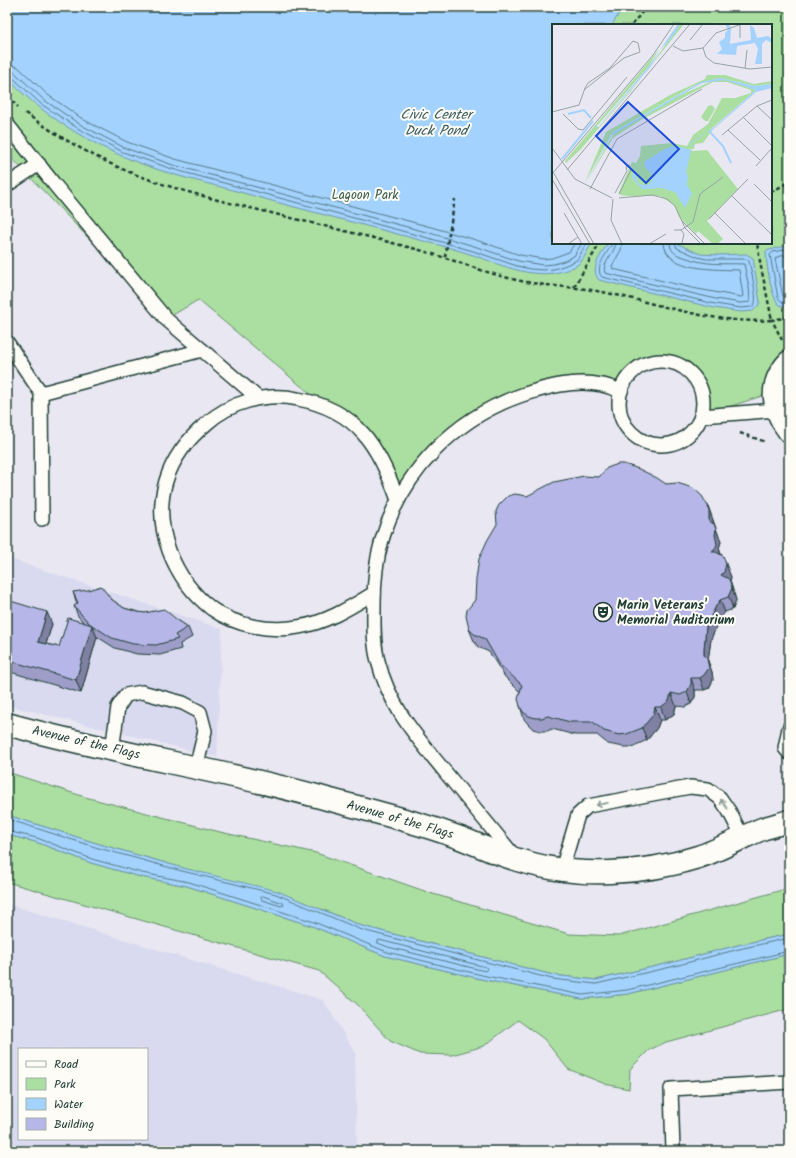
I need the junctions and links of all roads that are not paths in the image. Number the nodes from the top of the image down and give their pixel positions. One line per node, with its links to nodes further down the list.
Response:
1 (7, 124): 2 (lane)
2 (38, 164): 3 (lane); 5 (lane)
3 (7, 185)
4 (7, 342): 8 (lane)
5 (202, 350): 8 (lane); 9 (lane)
6 (787, 354): 10 (street)
7 (621, 391): 11 (lane); 11 (lane); 13 (lane)
8 (41, 393): 14 (lane)
9 (258, 398): 13 (lane); 15 (lane)
10 (777, 410): 11 (lane); 12 (street)
11 (701, 416)
12 (789, 431)
13 (398, 500): 15 (lane)
14 (42, 519)
15 (374, 593): 23 (lane)
16 (7, 724): 18 (street, Avenue of the Flags)
17 (789, 728): 19 (lane)
18 (112, 750): 20 (street, Avenue of the Flags); 20 (lane)
19 (789, 753)
20 (196, 768): 23 (street, Avenue of the Flags)
21 (789, 821): 22 (street, Avenue of the Flags)
22 (743, 838): 24 (street, Avenue of the Flags); 24 (lane, one-way to 24)
23 (517, 860): 24 (street, Avenue of the Flags)
24 (562, 869)
25 (789, 1082): 26 (lane)
26 (673, 1151)

